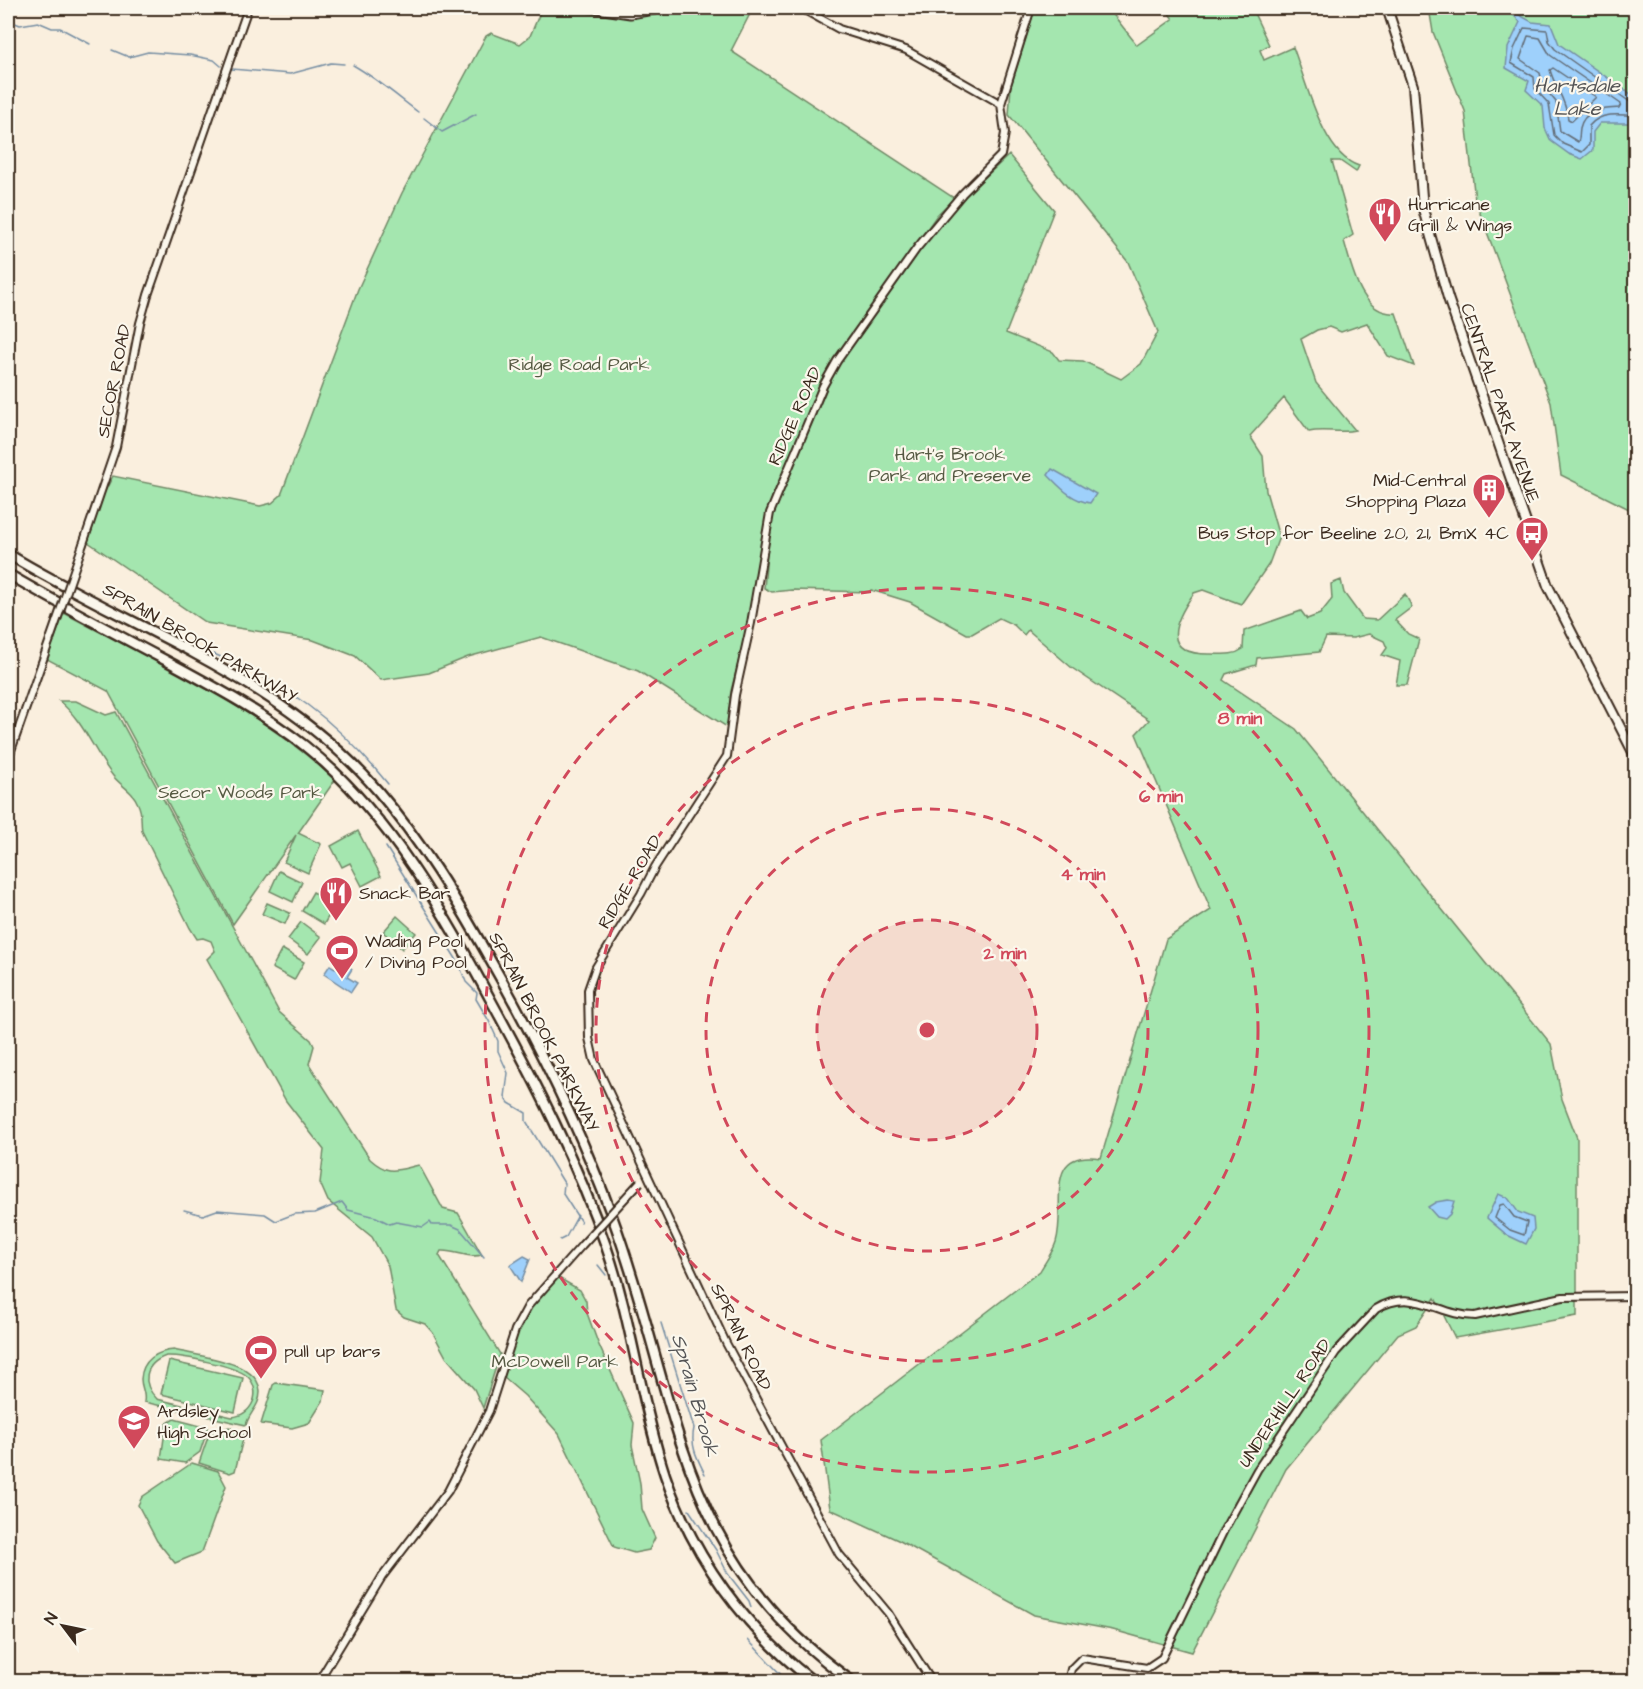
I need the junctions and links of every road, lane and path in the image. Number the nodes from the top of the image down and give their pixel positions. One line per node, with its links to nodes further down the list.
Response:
1 (248, 8): 11 (street, SECOR ROAD, bridge)
2 (590, 8): 3 (main road)
3 (666, 8)
4 (801, 8): 7 (street)
5 (1031, 8): 7 (street)
6 (1387, 8): 10 (main road, CENTRAL PARK AVENUE)
7 (1000, 104): 12 (street, RIDGE ROAD)
8 (8, 554): 17 (highway, SPRAIN BROOK PARKWAY)
9 (8, 574): 16 (highway, SPRAIN BROOK PARKWAY)
10 (1635, 758)
11 (8, 759)
12 (591, 978): 13 (street, SPRAIN ROAD)
13 (648, 1175): 15 (street, bridge); 18 (street, SPRAIN ROAD)
14 (1635, 1296): 19 (street, UNDERHILL ROAD)
15 (318, 1682)
16 (814, 1682)
17 (853, 1682)
18 (932, 1682)
19 (1068, 1682)

